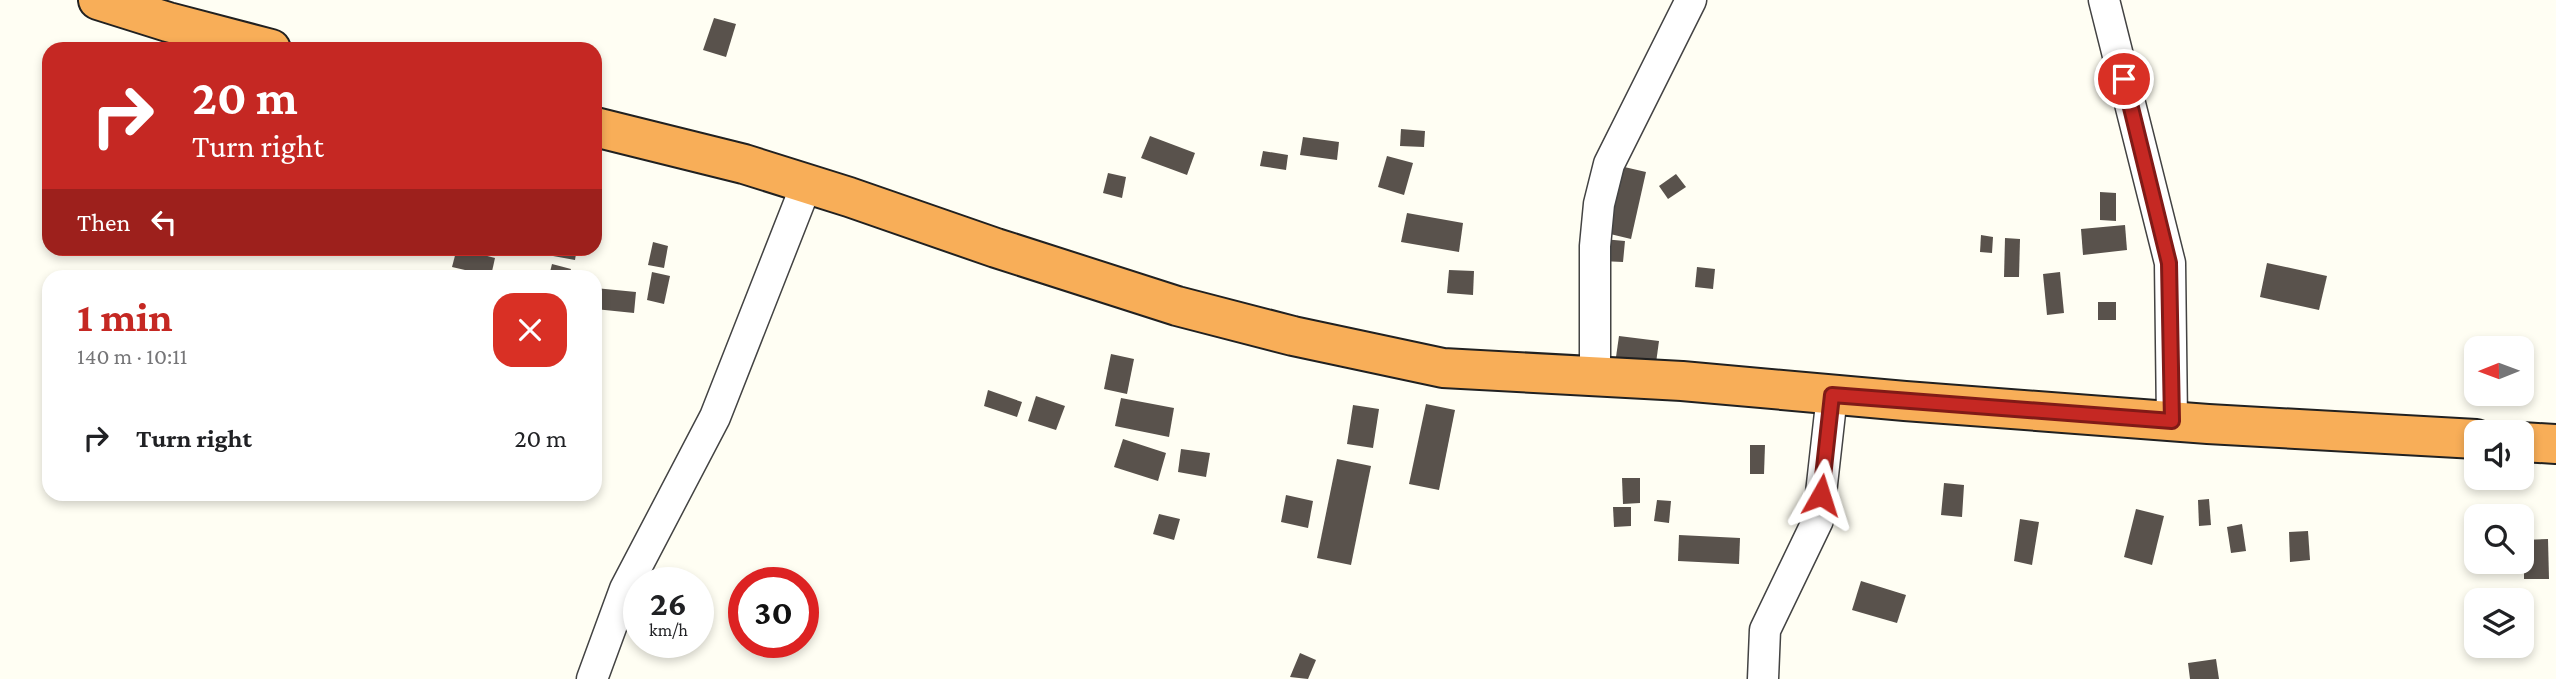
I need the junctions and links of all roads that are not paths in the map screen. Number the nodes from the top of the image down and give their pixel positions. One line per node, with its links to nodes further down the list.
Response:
1 (98, 0): 4 (highway)
2 (1690, 0): 7 (street)
3 (2104, 0): 9 (street)
4 (244, 42)
5 (602, 129): 6 (highway)
6 (807, 183): 7 (highway); 13 (street)
7 (1595, 376): 8 (highway)
8 (1832, 395): 9 (highway); 14 (street)
9 (2172, 421): 10 (highway)
10 (2464, 438)
11 (2534, 443): 12 (highway)
12 (2556, 444)
13 (592, 679)
14 (1763, 679)

